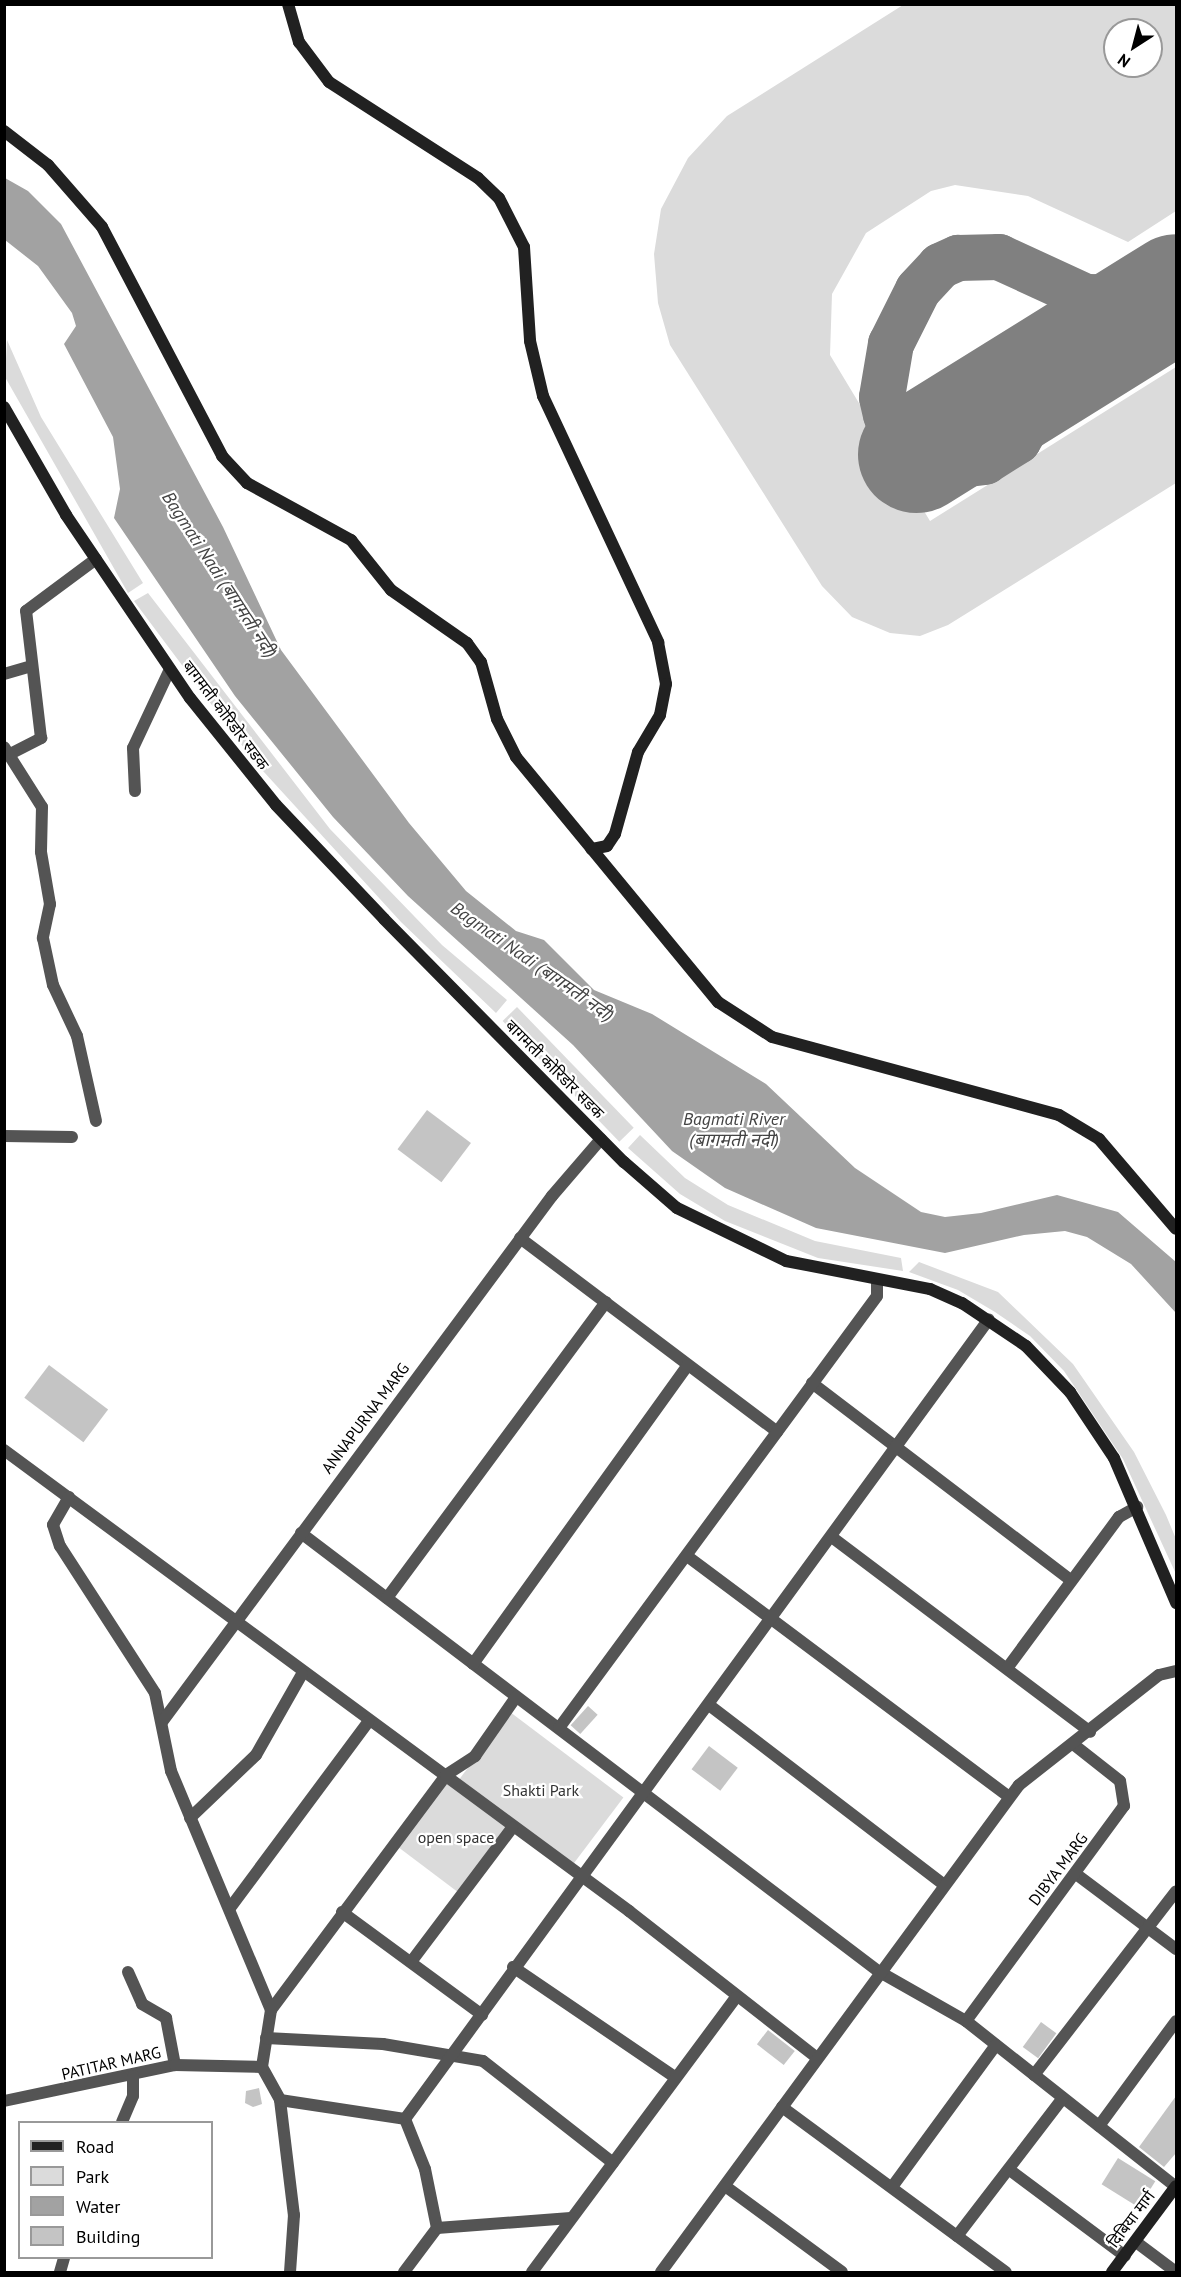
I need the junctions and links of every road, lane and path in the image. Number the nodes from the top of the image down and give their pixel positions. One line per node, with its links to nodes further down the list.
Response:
1 (288, 4): 10 (main road)
2 (4, 131): 10 (main road)
3 (4, 407): 4 (main road, बागमती कोरिडोर सडक)
4 (96, 559): 5 (street); 6 (main road, बागमती कोरिडोर सडक)
5 (29, 667): 7 (street); 8 (street)
6 (170, 669): 9 (street); 14 (main road, बागमती कोरिडोर सडक)
7 (4, 674)
8 (8, 750): 11 (street)
9 (135, 791)
10 (591, 849): 15 (main road)
11 (96, 1121)
12 (4, 1136): 13 (street)
13 (72, 1137)
14 (602, 1139): 16 (street, ANNAPURNA MARG); 17 (main road, बागमती कोरिडोर सडक)
15 (1176, 1230)
16 (520, 1238): 18 (street); 27 (street, ANNAPURNA MARG)
17 (877, 1280): 19 (main road, बागमती कोरिडोर सडक); 21 (street)
18 (606, 1302): 20 (street); 31 (street)
19 (989, 1319): 23 (street); 26 (main road, बागमती कोरिडोर सडक)
20 (688, 1365): 22 (street); 35 (street)
21 (812, 1383): 22 (street); 23 (street)
22 (777, 1432): 29 (street)
23 (897, 1448): 28 (street); 30 (street)
24 (4, 1450): 25 (street)
25 (69, 1497): 34 (street); 41 (street)
26 (1137, 1507): 30 (street); 32 (main road, बागमती कोरिडोर सडक)
27 (301, 1533): 31 (street); 34 (street, ANNAPURNA MARG)
28 (833, 1538): 33 (street); 36 (street)
29 (687, 1556): 33 (street); 43 (street)
30 (1071, 1580): 36 (street)
31 (387, 1598): 35 (street)
32 (1176, 1603)
33 (772, 1621): 40 (street); 48 (street)
34 (233, 1623): 38 (street); 41 (street, ANNAPURNA MARG)
35 (473, 1664): 39 (street)
36 (1008, 1667): 44 (street)
37 (1176, 1671): 44 (street)
38 (302, 1674): 42 (street); 49 (street)
39 (516, 1696): 43 (street); 46 (street)
40 (710, 1705): 47 (street); 53 (street)
41 (162, 1722): 49 (street)
42 (368, 1722): 46 (street); 55 (street)
43 (559, 1728): 47 (street)
44 (1090, 1732): 45 (street)
45 (1073, 1744): 48 (street); 51 (street, DIBYA MARG)
46 (446, 1775): 50 (street); 56 (street)
47 (642, 1792): 52 (street); 61 (street)
48 (1009, 1797): 53 (street)
49 (190, 1818): 55 (street)
50 (512, 1828): 52 (street); 59 (street)
51 (1076, 1874): 57 (street); 66 (street, DIBYA MARG)
52 (576, 1876): 60 (street); 63 (street)
53 (943, 1884): 61 (street)
54 (1176, 1891): 57 (street)
55 (230, 1908): 64 (street)
56 (342, 1912): 59 (street); 64 (street)
57 (1149, 1928): 58 (street); 74 (street)
58 (1176, 1949)
59 (411, 1962): 65 (street)
60 (513, 1967): 65 (street); 76 (street)
61 (878, 1971): 66 (street); 71 (street)
62 (128, 1972): 72 (street)
63 (736, 1997): 71 (street); 76 (street)
64 (272, 2010): 68 (street)
65 (482, 2015): 70 (street)
66 (966, 2020): 69 (street)
67 (1176, 2021): 83 (street)
68 (266, 2038): 70 (street); 73 (street)
69 (996, 2045): 74 (street); 88 (street)
70 (454, 2054): 81 (street); 84 (street)
71 (817, 2058): 80 (street)
72 (175, 2065): 73 (street, PATITAR MARG); 75 (street, PATITAR MARG)
73 (262, 2067): 78 (street)
74 (1034, 2074): 77 (street)
75 (133, 2076): 79 (street, PATITAR MARG); 82 (street)
76 (675, 2077): 84 (street)
77 (1063, 2098): 83 (street); 85 (street)
78 (280, 2100): 81 (street); 94 (street)
79 (4, 2101)
80 (782, 2107): 86 (street); 88 (street)
81 (405, 2119): 90 (street)
82 (122, 2121)
83 (1099, 2126): 87 (street)
84 (613, 2163): 89 (street)
85 (1011, 2171): 91 (street); 93 (street)
86 (725, 2186): 97 (street); 98 (street)
87 (1176, 2186): 92 (main road, दिबिया मार्ग)
88 (892, 2187): 91 (street)
89 (570, 2218): 90 (street); 96 (street)
90 (437, 2228): 95 (street)
91 (957, 2236): 99 (street)
92 (1136, 2242): 93 (main road, दिबिया मार्ग); 101 (street)
93 (1125, 2256): 100 (main road, दिबिया मार्ग)
94 (290, 2272)
95 (404, 2272)
96 (532, 2272)
97 (663, 2272)
98 (842, 2272)
99 (1006, 2272)
100 (1112, 2272)
101 (1176, 2272)

